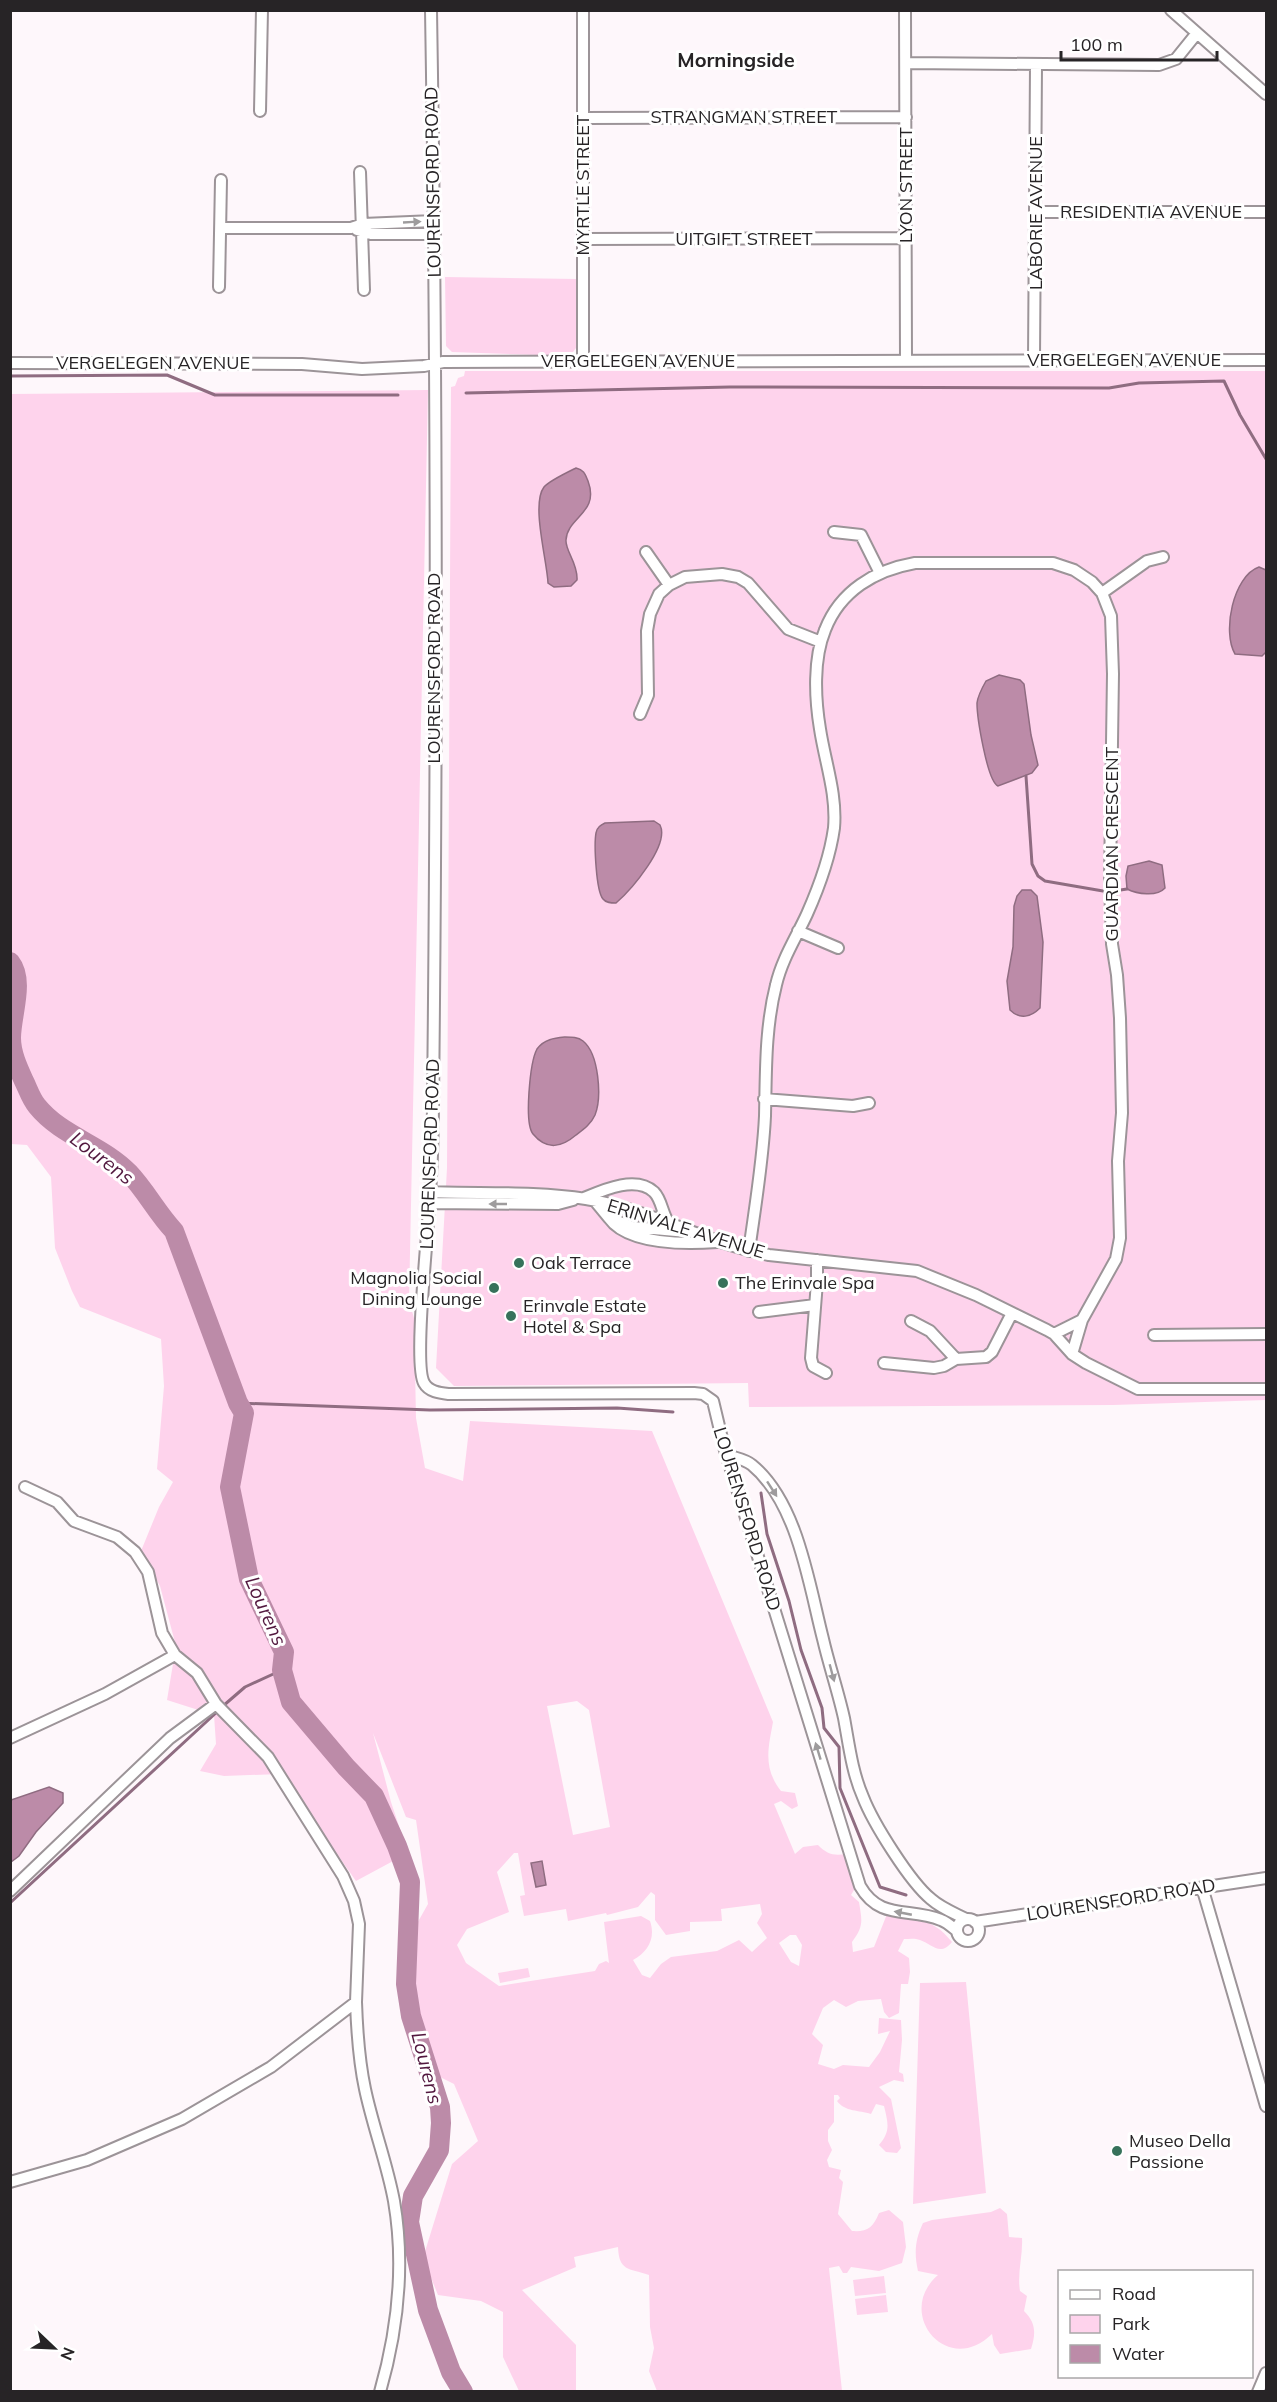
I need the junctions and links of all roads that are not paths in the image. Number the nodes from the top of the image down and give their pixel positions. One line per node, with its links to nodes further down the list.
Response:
1 (262, 10): 10 (street)
2 (430, 10): 17 (street, LOURENSFORD ROAD)
3 (583, 10): 12 (street, MYRTLE STREET)
4 (904, 10): 7 (street, LYON STREET)
5 (1171, 10): 6 (street)
6 (1197, 33): 8 (street); 9 (street)
7 (906, 63): 8 (street); 11 (street, LYON STREET)
8 (1036, 65): 15 (street, LABORIE AVENUE)
9 (1266, 94)
10 (260, 111)
11 (906, 117): 12 (street, STRANGMAN STREET); 21 (street, LYON STREET)
12 (583, 118): 22 (street, MYRTLE STREET)
13 (360, 172): 19 (street)
14 (221, 180): 18 (street)
15 (1036, 212): 16 (street, RESIDENTIA AVENUE); 27 (street, LABORIE AVENUE)
16 (1266, 212)
17 (434, 221): 19 (street, one-way to 17); 20 (street, LOURENSFORD ROAD)
18 (221, 228): 19 (street); 23 (street)
19 (363, 228): 20 (street); 24 (street)
20 (435, 234): 30 (street, LOURENSFORD ROAD)
21 (906, 238): 22 (street, UITGIFT STREET); 26 (street, LYON STREET)
22 (583, 239): 25 (street, MYRTLE STREET)
23 (219, 287)
24 (364, 290)
25 (583, 360): 26 (street, VERGELEGEN AVENUE); 30 (street, VERGELEGEN AVENUE)
26 (906, 360): 27 (street, VERGELEGEN AVENUE)
27 (1034, 360): 28 (street, VERGELEGEN AVENUE)
28 (1266, 360)
29 (10, 363): 30 (street, VERGELEGEN AVENUE)
30 (434, 364): 43 (street, LOURENSFORD ROAD)
31 (834, 532): 34 (street)
32 (646, 552): 35 (street)
33 (1163, 557): 36 (street)
34 (880, 573): 36 (street); 37 (street)
35 (669, 585): 37 (street); 38 (street)
36 (1102, 593): 54 (street, GUARDIAN CRESCENT)
37 (821, 642): 39 (street)
38 (640, 714)
39 (798, 931): 40 (street); 41 (street)
40 (838, 948)
41 (764, 1099): 42 (street); 49 (street)
42 (869, 1102)
43 (430, 1198): 44 (street, ERINVALE AVENUE); 64 (street, LOURENSFORD ROAD)
44 (585, 1199): 45 (street); 46 (street, ERINVALE AVENUE); 46 (street)
45 (609, 1218): 47 (street); 48 (street)
46 (669, 1223): 47 (street, ERINVALE AVENUE)
47 (696, 1233): 48 (street, ERINVALE AVENUE)
48 (724, 1242): 49 (street, ERINVALE AVENUE)
49 (749, 1251): 50 (street, ERINVALE AVENUE)
50 (817, 1260): 51 (street); 53 (street, ERINVALE AVENUE)
51 (815, 1305): 52 (street); 62 (street)
52 (759, 1312)
53 (1012, 1313): 56 (street, ERINVALE AVENUE); 60 (street)
54 (1082, 1320): 56 (street); 59 (street, GUARDIAN CRESCENT)
55 (912, 1321): 60 (street)
56 (1054, 1334): 59 (street, ERINVALE AVENUE)
57 (1266, 1334): 58 (street)
58 (1154, 1335)
59 (1072, 1354): 63 (street, ERINVALE AVENUE)
60 (956, 1359): 61 (street)
61 (884, 1363)
62 (826, 1372)
63 (1266, 1389)
64 (727, 1455): 72 (street, one-way to 72); 73 (street, LOURENSFORD ROAD, one-way to 64)
65 (25, 1487): 66 (street)
66 (175, 1655): 67 (street); 68 (street)
67 (216, 1704): 71 (street); 74 (street)
68 (10, 1737)
69 (1266, 1878): 70 (street, LOURENSFORD ROAD)
70 (1202, 1887): 72 (street, LOURENSFORD ROAD); 75 (street)
71 (10, 1891)
72 (970, 1921): 73 (street); 73 (street)
73 (957, 1931)
74 (356, 2002): 76 (street); 78 (street)
75 (1266, 2106)
76 (10, 2182)
77 (1266, 2373): 79 (street)
78 (380, 2391)
79 (1258, 2391)

